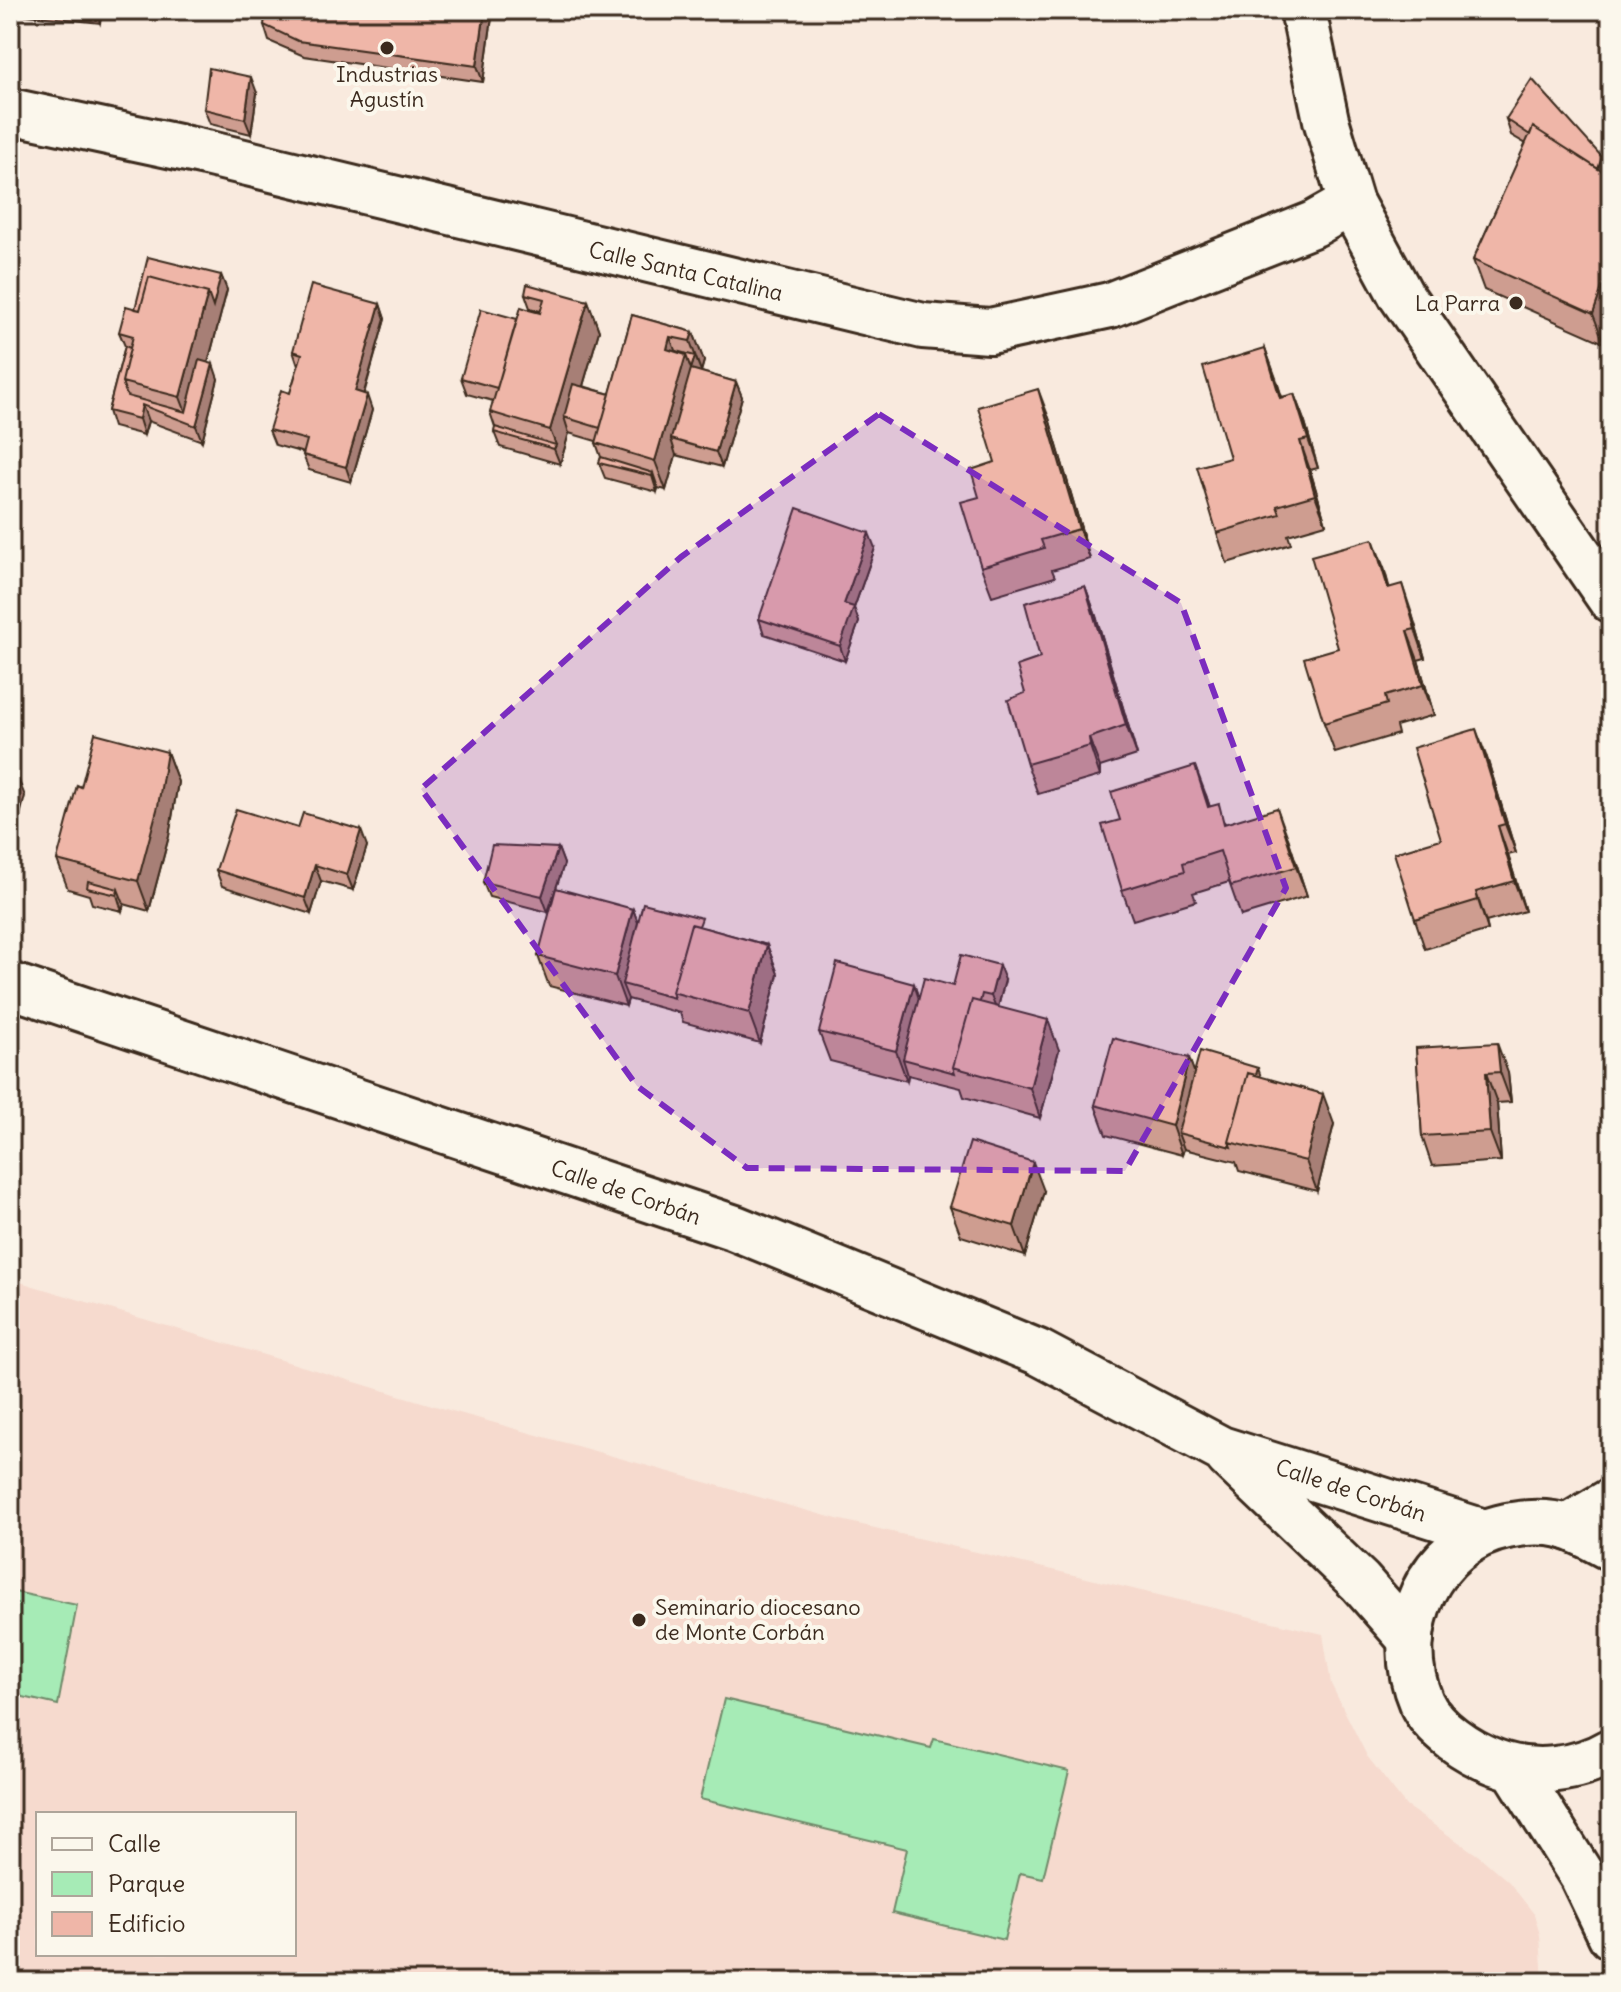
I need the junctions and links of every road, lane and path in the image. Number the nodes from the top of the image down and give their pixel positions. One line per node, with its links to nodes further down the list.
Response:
1 (1303, 10): 3 (main road)
2 (10, 111): 3 (main road, Calle Santa Catalina)
3 (1351, 203): 4 (main road)
4 (1611, 600)
5 (10, 985): 6 (main road, Calle de Corbán)
6 (1221, 1449): 9 (main road, Calle de Corbán); 11 (main road, Calle de Corbán)
7 (1611, 1501): 8 (main road)
8 (1567, 1527): 9 (main road); 10 (main road)
9 (1481, 1531): 11 (main road)
10 (1611, 1548)
11 (1411, 1640): 13 (main road)
12 (1611, 1751): 13 (main road)
13 (1515, 1770): 14 (main road)
14 (1611, 1936)

